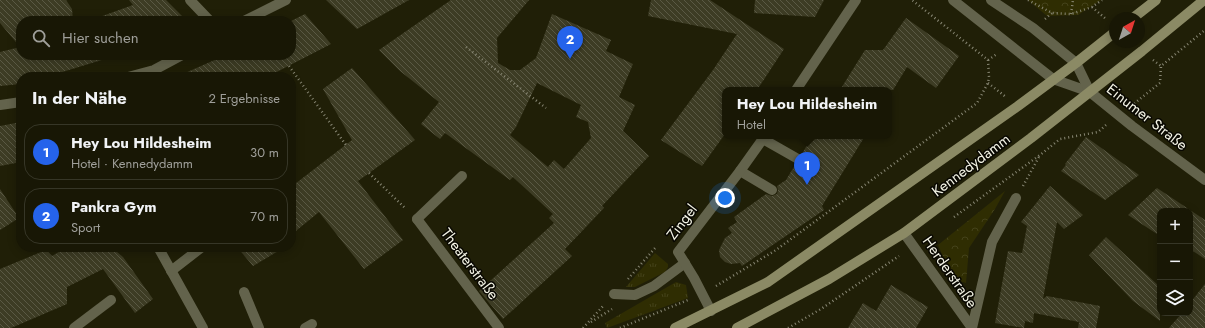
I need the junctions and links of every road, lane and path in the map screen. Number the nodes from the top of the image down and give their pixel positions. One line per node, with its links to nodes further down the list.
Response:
1 (190, 0): 15 (street)
2 (286, 0): 16 (street)
3 (856, 0): 29 (street)
4 (912, 0): 54 (path)
5 (953, 0): 28 (street)
6 (991, 0): 22 (street)
7 (1028, 0): 14 (path)
8 (1074, 0): 14 (path)
9 (1102, 0): 12 (path)
10 (1156, 0): 13 (main road)
11 (1204, 0): 30 (main road, Kennedydamm)
12 (1092, 7): 14 (path); 17 (path)
13 (1141, 12)
14 (1071, 14)
15 (205, 16)
16 (254, 16)
17 (1109, 22)
18 (1205, 30): 24 (path)
19 (1109, 37): 22 (main road, Kennedydamm)
20 (466, 47): 33 (path)
21 (173, 60): 25 (street)
22 (1076, 63): 28 (main road, Kennedydamm); 30 (street)
23 (289, 66): 26 (path)
24 (1161, 66)
25 (147, 72)
26 (293, 72)
27 (296, 76): 36 (path)
28 (1053, 79): 30 (street); 56 (main road, Kennedydamm)
29 (798, 87)
30 (1090, 92): 42 (street, Einumer Straße); 46 (main road, Kennedydamm)
31 (16, 103): 32 (street)
32 (0, 105)
33 (546, 108)
34 (763, 139): 39 (street, Zingel)
35 (767, 139): 38 (street)
36 (346, 145)
37 (1040, 155): 44 (path)
38 (798, 159)
39 (740, 171): 43 (street); 50 (street, Zingel)
40 (369, 173): 45 (path)
41 (462, 176): 45 (street)
42 (1205, 180)
43 (772, 190)
44 (1016, 198): 65 (street, Herderstraße)
45 (417, 219): 60 (street, Theaterstraße)
46 (904, 233): 64 (main road, Kennedydamm); 65 (street, Herderstraße)
47 (656, 247): 53 (path)
48 (161, 252): 51 (street)
49 (196, 252): 51 (street)
50 (684, 263): 53 (street); 54 (street, Zingel)
51 (171, 271): 58 (street)
52 (244, 292): 59 (street)
53 (614, 294): 61 (path)
54 (702, 294): 56 (street, Zingel); 62 (path)
55 (111, 300): 57 (street)
56 (711, 311): 63 (main road, Kennedydamm)
57 (74, 328)
58 (203, 328)
59 (258, 328)
60 (499, 328)
61 (583, 328)
62 (620, 328)
63 (675, 328)
64 (737, 328)
65 (972, 328)

